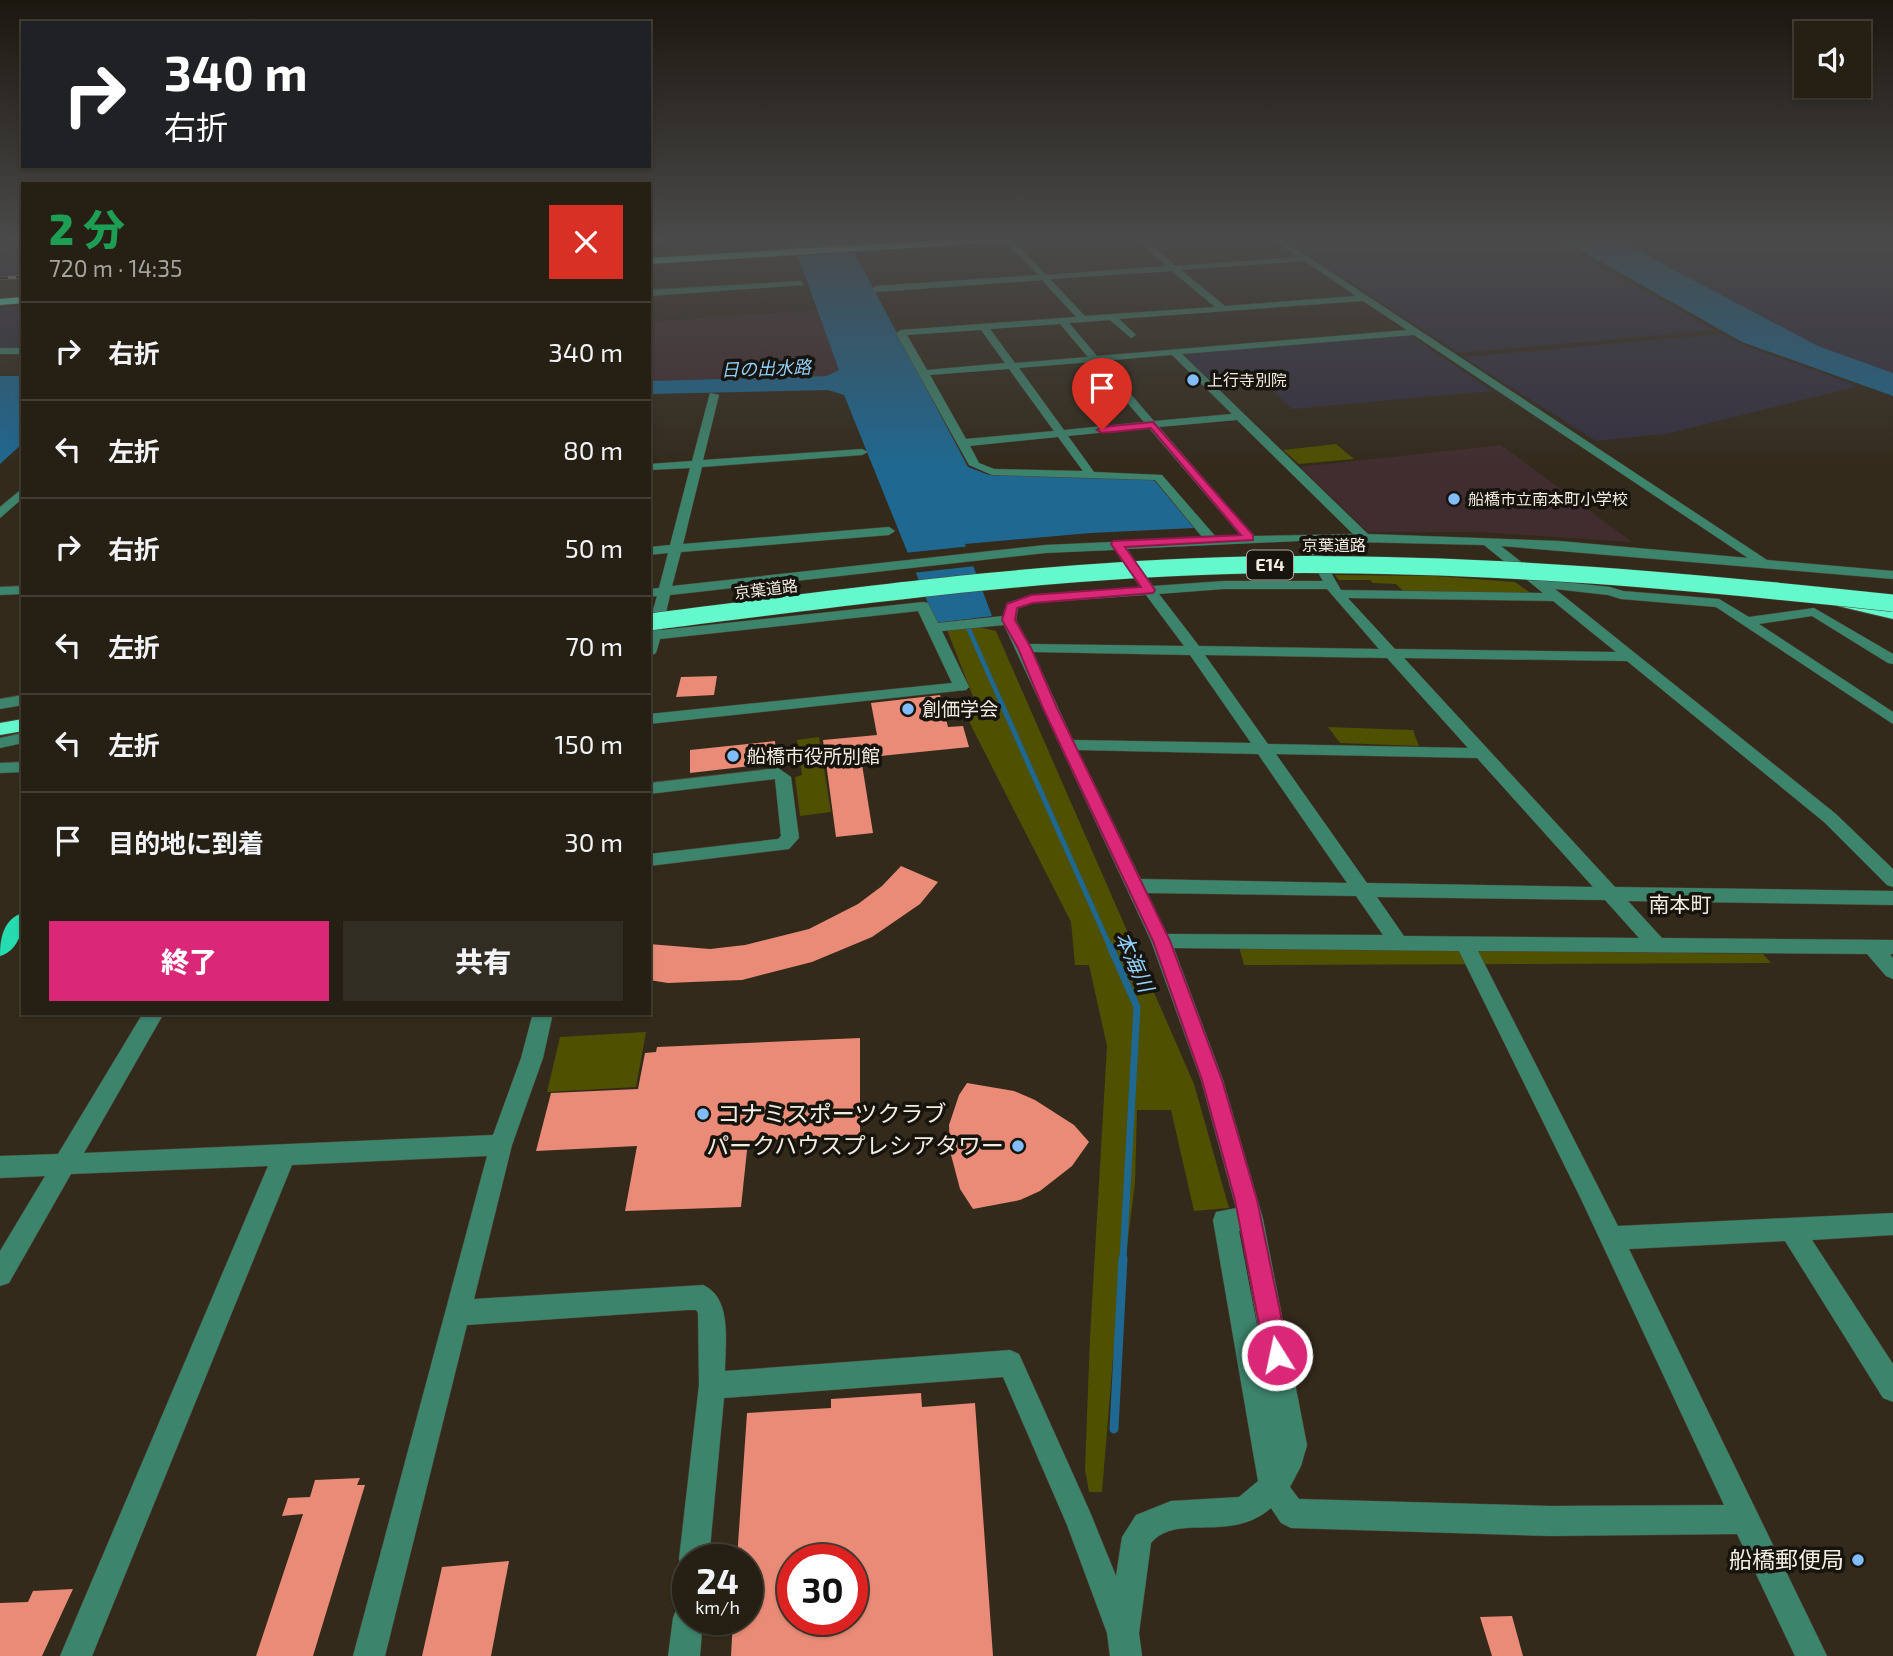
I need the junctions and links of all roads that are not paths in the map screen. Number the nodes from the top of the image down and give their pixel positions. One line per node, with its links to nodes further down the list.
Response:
1 (1078, 314): 5 (street)
2 (1149, 314): 4 (street)
3 (1389, 314): 8 (street)
4 (1112, 317): 5 (street); 13 (street)
5 (1082, 319): 6 (street)
6 (1062, 321): 7 (street); 15 (street)
7 (984, 327): 16 (street); 17 (street)
8 (1416, 332): 12 (street); 38 (street)
9 (1115, 344): 14 (street)
10 (0, 351): 11 (street)
11 (21, 351)
12 (1174, 352): 13 (street); 19 (street)
13 (1153, 353): 14 (street)
14 (1126, 356): 15 (street)
15 (1095, 358): 16 (street); 20 (street)
16 (1012, 365): 17 (street); 21 (street)
17 (924, 373): 22 (street)
18 (714, 395): 24 (street)
19 (1242, 416): 20 (street); 31 (street)
20 (1153, 425): 21 (street); 32 (street)
21 (1061, 434): 22 (street); 26 (street)
22 (963, 443): 26 (street)
23 (862, 452): 24 (street)
24 (696, 464): 25 (street); 36 (street)
25 (651, 467)
26 (1091, 475): 33 (street)
27 (21, 494): 28 (street)
28 (0, 514)
29 (889, 531): 36 (street)
30 (1304, 537): 31 (street); 32 (street); 41 (street)
31 (1363, 537): 34 (street)
32 (1249, 538): 33 (street)
33 (1211, 539): 35 (street)
34 (1487, 541): 38 (street); 40 (street)
35 (1117, 544): 44 (street); 45 (street)
36 (675, 548): 37 (street); 44 (street)
37 (651, 551)
38 (1764, 563): 39 (street)
39 (1893, 575)
40 (1540, 584): 49 (street); 54 (street)
41 (1335, 589): 45 (street); 49 (street); 59 (street)
42 (0, 590): 43 (street)
43 (21, 590)
44 (667, 590): 46 (street); 56 (street)
45 (1149, 590): 53 (street); 58 (street)
46 (651, 593)
47 (1893, 594): 51 (highway, 京葉道路 / E14)
48 (1810, 595): 50 (highway, 京葉道路 / E14, bridge); 52 (highway, bridge); 56 (highway, 京葉道路 / E14, bridge)
49 (1556, 597): 60 (street)
50 (1893, 603)
51 (651, 611)
52 (1893, 614)
53 (1009, 620): 55 (street); 57 (street)
54 (1748, 621): 61 (street); 67 (street)
55 (932, 628): 56 (street); 66 (street)
56 (651, 631)
57 (1024, 648): 58 (street); 72 (street)
58 (1195, 650): 59 (street); 73 (street)
59 (1393, 655): 60 (street); 74 (street)
60 (1629, 657): 79 (street)
61 (1893, 660)
62 (21, 700): 63 (street)
63 (0, 704)
64 (21, 713): 65 (highway)
65 (0, 718)
66 (651, 719)
67 (1893, 719)
68 (21, 725): 69 (highway)
69 (0, 729)
70 (21, 738): 71 (street)
71 (0, 743)
72 (1067, 745): 73 (street); 80 (street)
73 (1263, 748): 74 (street); 81 (street)
74 (1482, 753): 82 (street)
75 (21, 767): 76 (street)
76 (0, 768)
77 (651, 789): 78 (street)
78 (651, 860)
79 (1893, 880)
80 (1135, 886): 81 (street); 85 (street)
81 (1361, 889): 82 (street); 86 (street)
82 (1611, 894): 83 (street); 88 (street)
83 (1893, 898)
84 (21, 923): 91 (main road)
85 (1161, 941): 86 (street); 106 (street)
86 (1399, 943): 87 (street)
87 (1465, 944): 88 (street); 101 (street)
88 (1657, 945): 89 (street)
89 (1872, 947): 90 (street); 92 (street)
90 (1893, 947)
91 (0, 949)
92 (1893, 971)
93 (153, 1015): 97 (street)
94 (543, 1015): 95 (street)
95 (501, 1145): 96 (street); 103 (street)
96 (284, 1155): 97 (street); 111 (street)
97 (63, 1164): 98 (street); 102 (street)
98 (0, 1167)
99 (1893, 1224): 100 (street)
100 (1791, 1229): 101 (street); 105 (street)
101 (1612, 1238): 107 (street)
102 (0, 1274)
103 (457, 1313): 104 (street); 112 (street)
104 (712, 1385): 108 (street); 110 (street)
105 (1893, 1388)
106 (1273, 1486): 107 (street); 110 (street)
107 (1745, 1519): 114 (street)
108 (696, 1544)
109 (686, 1635): 113 (street)
110 (1125, 1645)
111 (76, 1656)
112 (369, 1656)
113 (684, 1656)
114 (1811, 1656)

